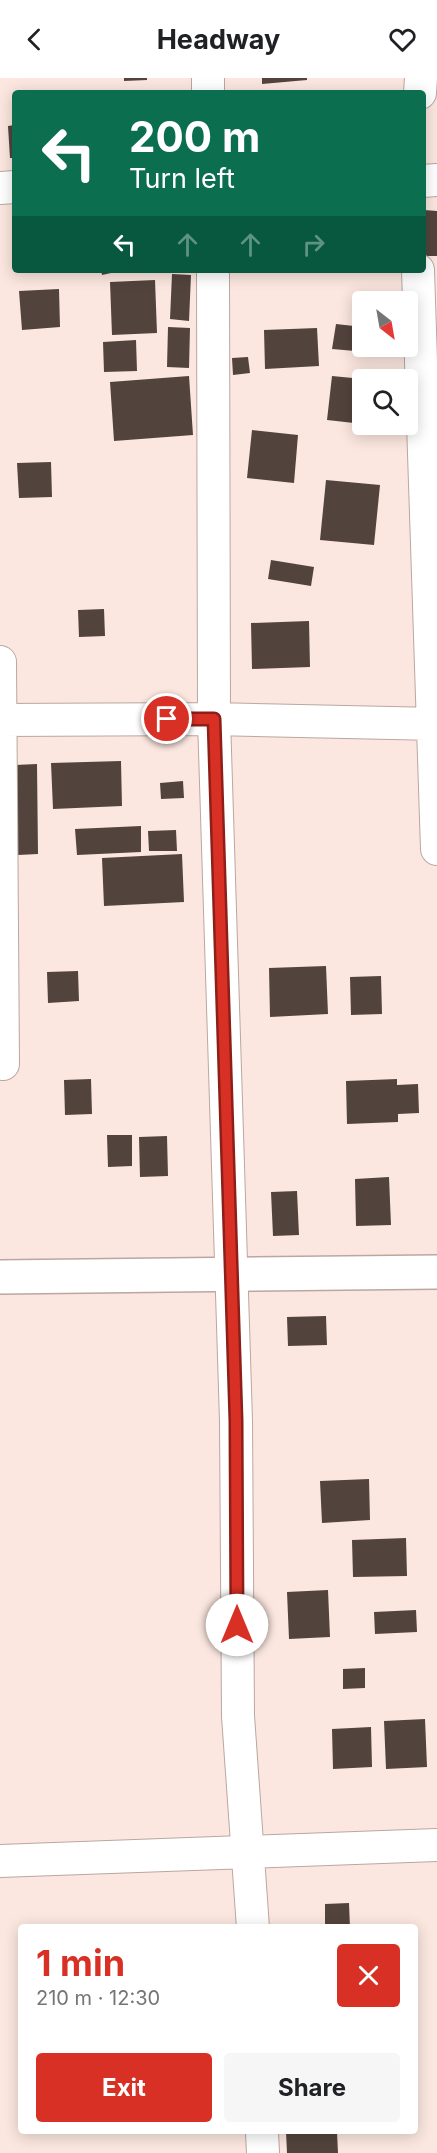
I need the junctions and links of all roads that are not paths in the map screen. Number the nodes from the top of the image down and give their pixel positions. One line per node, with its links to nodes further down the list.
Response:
1 (213, 273): 4 (street)
2 (418, 273): 6 (street)
3 (0, 662): 5 (street)
4 (214, 719): 5 (street); 6 (street); 10 (street)
5 (1, 720): 8 (street)
6 (435, 724): 7 (street)
7 (437, 849)
8 (3, 1064)
9 (437, 1272): 10 (street)
10 (231, 1275): 11 (street); 13 (street)
11 (0, 1277)
12 (437, 1845): 13 (street)
13 (249, 1851): 14 (street); 15 (street)
14 (0, 1861)
15 (253, 1924)
16 (262, 2134): 17 (street)
17 (263, 2153)

